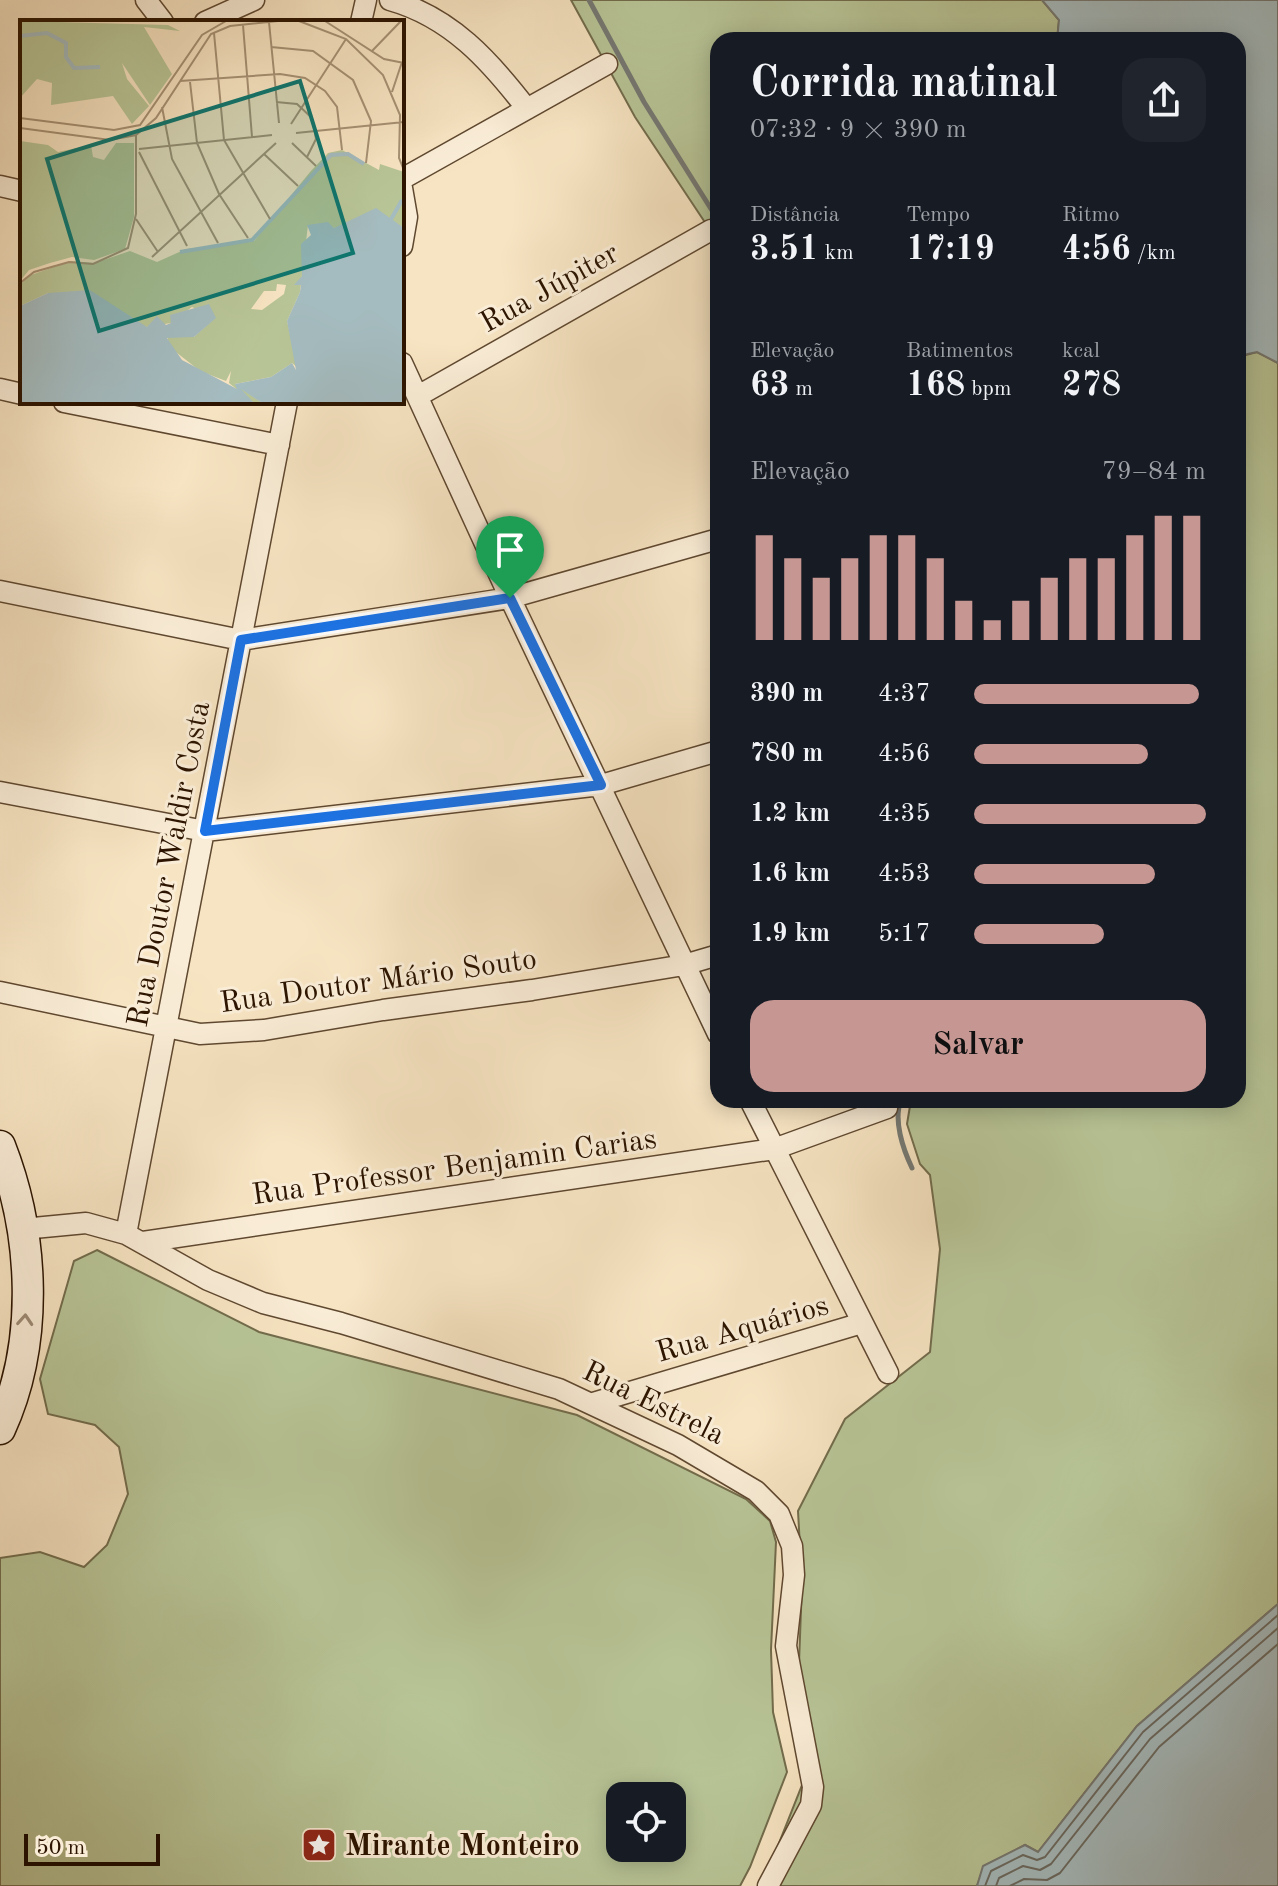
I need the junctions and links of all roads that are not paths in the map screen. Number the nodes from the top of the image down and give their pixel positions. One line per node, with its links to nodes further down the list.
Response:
1 (146, 0): 5 (street)
2 (254, 0): 6 (street)
3 (366, 0): 7 (street)
4 (390, 0): 9 (street)
5 (161, 20)
6 (209, 20)
7 (361, 20)
8 (607, 64): 9 (street)
9 (527, 109): 10 (street)
10 (404, 178)
11 (0, 186): 12 (street)
12 (20, 191)
13 (404, 200): 15 (street)
14 (710, 231): 19 (street, Rua Júpiter)
15 (404, 234)
16 (404, 367): 19 (street)
17 (0, 389): 18 (street)
18 (20, 394)
19 (418, 396): 25 (street)
20 (74, 404): 22 (street)
21 (287, 404): 22 (street, Rua Doutor Waldir Costa)
22 (279, 445): 26 (street, Rua Doutor Waldir Costa)
23 (710, 541): 25 (street)
24 (0, 591): 26 (street)
25 (510, 598): 26 (street); 28 (street)
26 (241, 640): 30 (street, Rua Doutor Waldir Costa)
27 (710, 753): 28 (street)
28 (601, 785): 30 (street); 32 (street)
29 (0, 792): 30 (street)
30 (205, 831): 35 (street, Rua Doutor Waldir Costa)
31 (710, 957): 32 (street, Rua Doutor Mário Souto)
32 (684, 965): 34 (street); 35 (street, Rua Doutor Mário Souto)
33 (0, 992): 35 (street, Rua Doutor Mário Souto)
34 (710, 1018)
35 (167, 1027): 41 (street, Rua Doutor Waldir Costa)
36 (754, 1108): 39 (street)
37 (887, 1108): 39 (street, Rua Professor Benjamin Carias)
38 (0, 1146): 40 (main road)
39 (774, 1149): 41 (street, Rua Professor Benjamin Carias); 42 (street)
40 (23, 1229): 41 (street); 45 (main road, one-way to 40)
41 (134, 1238): 44 (street, Rua Estrela)
42 (862, 1323): 43 (street); 44 (street, Rua Aquários)
43 (888, 1373)
44 (593, 1403): 46 (street, Rua Estrela)
45 (0, 1429)
46 (768, 1886)

